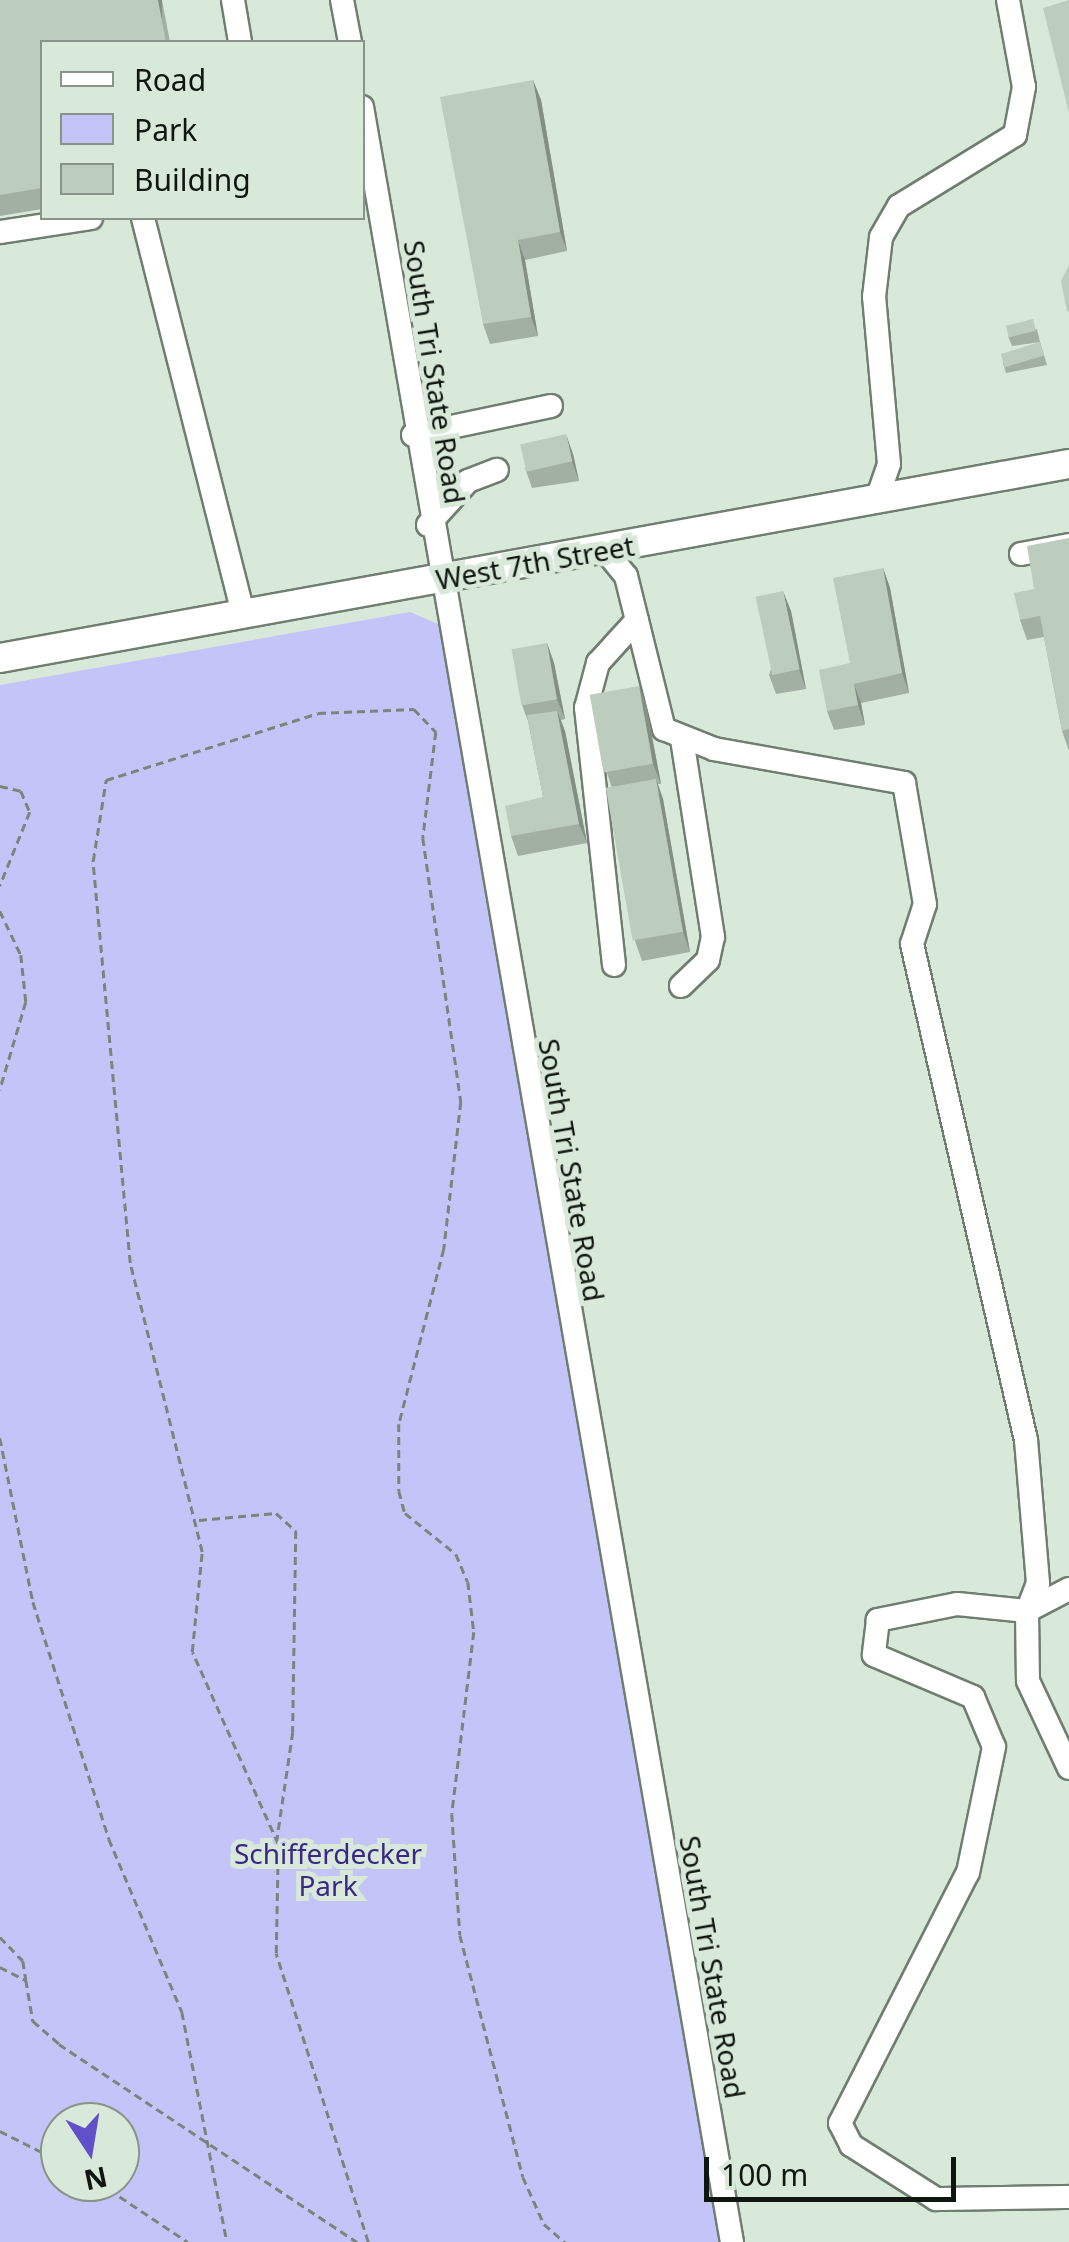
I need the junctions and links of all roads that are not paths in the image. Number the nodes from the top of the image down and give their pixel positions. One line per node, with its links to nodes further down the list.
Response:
1 (233, 0): 4 (street)
2 (342, 0): 5 (street)
3 (1008, 0): 14 (street)
4 (240, 40)
5 (350, 40)
6 (365, 126): 11 (street, South Tri State Road)
7 (78, 220): 9 (street)
8 (144, 220): 20 (street)
9 (0, 232)
10 (551, 406): 11 (street)
11 (413, 435): 15 (street, South Tri State Road)
12 (1069, 464): 14 (main road, West 7th Street)
13 (497, 470): 15 (street)
14 (878, 499): 17 (main road, West 7th Street)
15 (428, 525): 19 (street, South Tri State Road)
16 (1069, 545): 18 (street)
17 (604, 549): 19 (main road, West 7th Street); 21 (street)
18 (1022, 554)
19 (438, 580): 20 (main road, West 7th Street); 30 (street, South Tri State Road)
20 (242, 614): 22 (main road, West 7th Street)
21 (637, 620): 23 (street); 24 (street)
22 (0, 658)
23 (682, 740): 25 (street); 27 (street)
24 (614, 965)
25 (681, 986)
26 (1069, 1590): 27 (street)
27 (1027, 1611): 28 (street); 29 (street)
28 (1069, 1768)
29 (1069, 2197)
30 (732, 2242)

